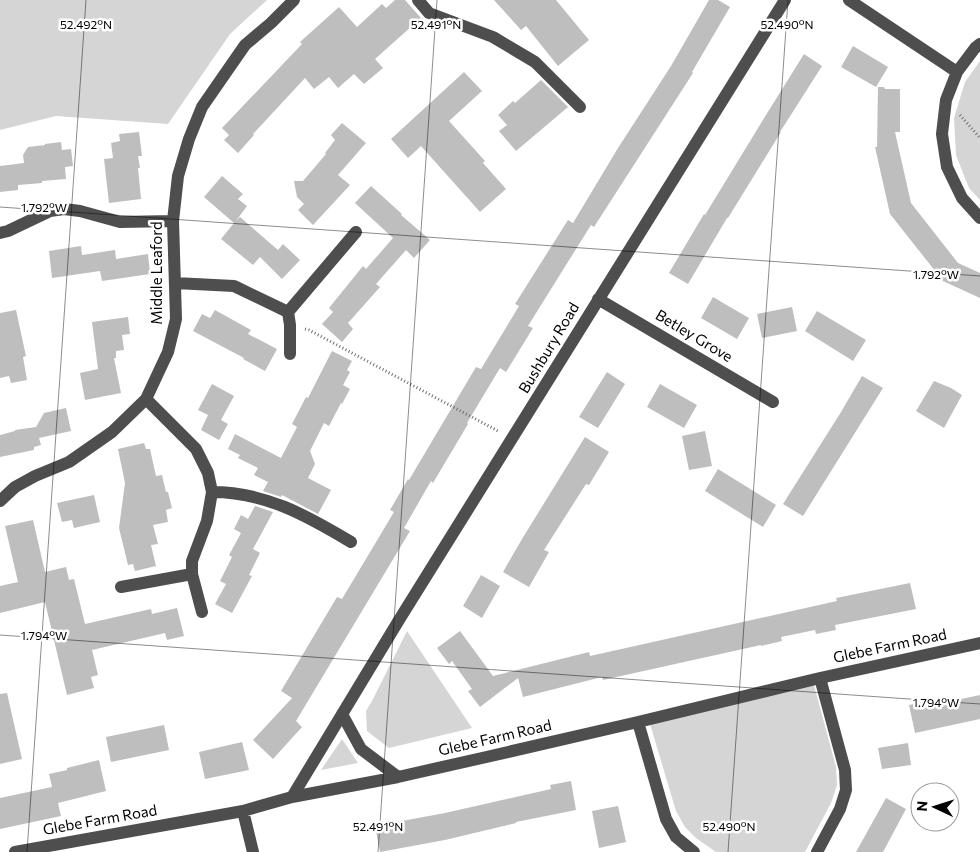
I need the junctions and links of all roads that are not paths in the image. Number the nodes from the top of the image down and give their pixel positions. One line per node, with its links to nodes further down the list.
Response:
1 (294, 0): 9 (street, Middle Leaford)
2 (418, 0): 7 (street)
3 (785, 0): 13 (street, Bushbury Road)
4 (849, 0): 6 (street)
5 (980, 44): 6 (street)
6 (957, 72): 8 (street)
7 (580, 107)
8 (980, 218)
9 (173, 220): 11 (street); 12 (street, Middle Leaford)
10 (356, 232): 14 (street)
11 (0, 233)
12 (175, 283): 14 (street); 16 (street, Middle Leaford)
13 (598, 299): 17 (street, Betley Grove); 26 (street, Bushbury Road)
14 (288, 312): 15 (street)
15 (290, 354)
16 (146, 399): 18 (street); 19 (street, Middle Leaford)
17 (773, 402)
18 (212, 492): 20 (street); 21 (street)
19 (0, 501)
20 (351, 542)
21 (192, 574): 22 (street); 23 (street)
22 (121, 587)
23 (202, 612)
24 (980, 643): 25 (street, Glebe Farm Road)
25 (820, 678): 27 (street, Glebe Farm Road); 34 (street)
26 (342, 714): 28 (street); 29 (street, Bushbury Road)
27 (638, 722): 28 (street, Glebe Farm Road); 33 (street)
28 (398, 777): 29 (street, Glebe Farm Road)
29 (292, 797): 30 (street, Glebe Farm Road)
30 (243, 811): 31 (street, Glebe Farm Road); 32 (street)
31 (15, 852)
32 (253, 852)
33 (694, 852)
34 (817, 852)

